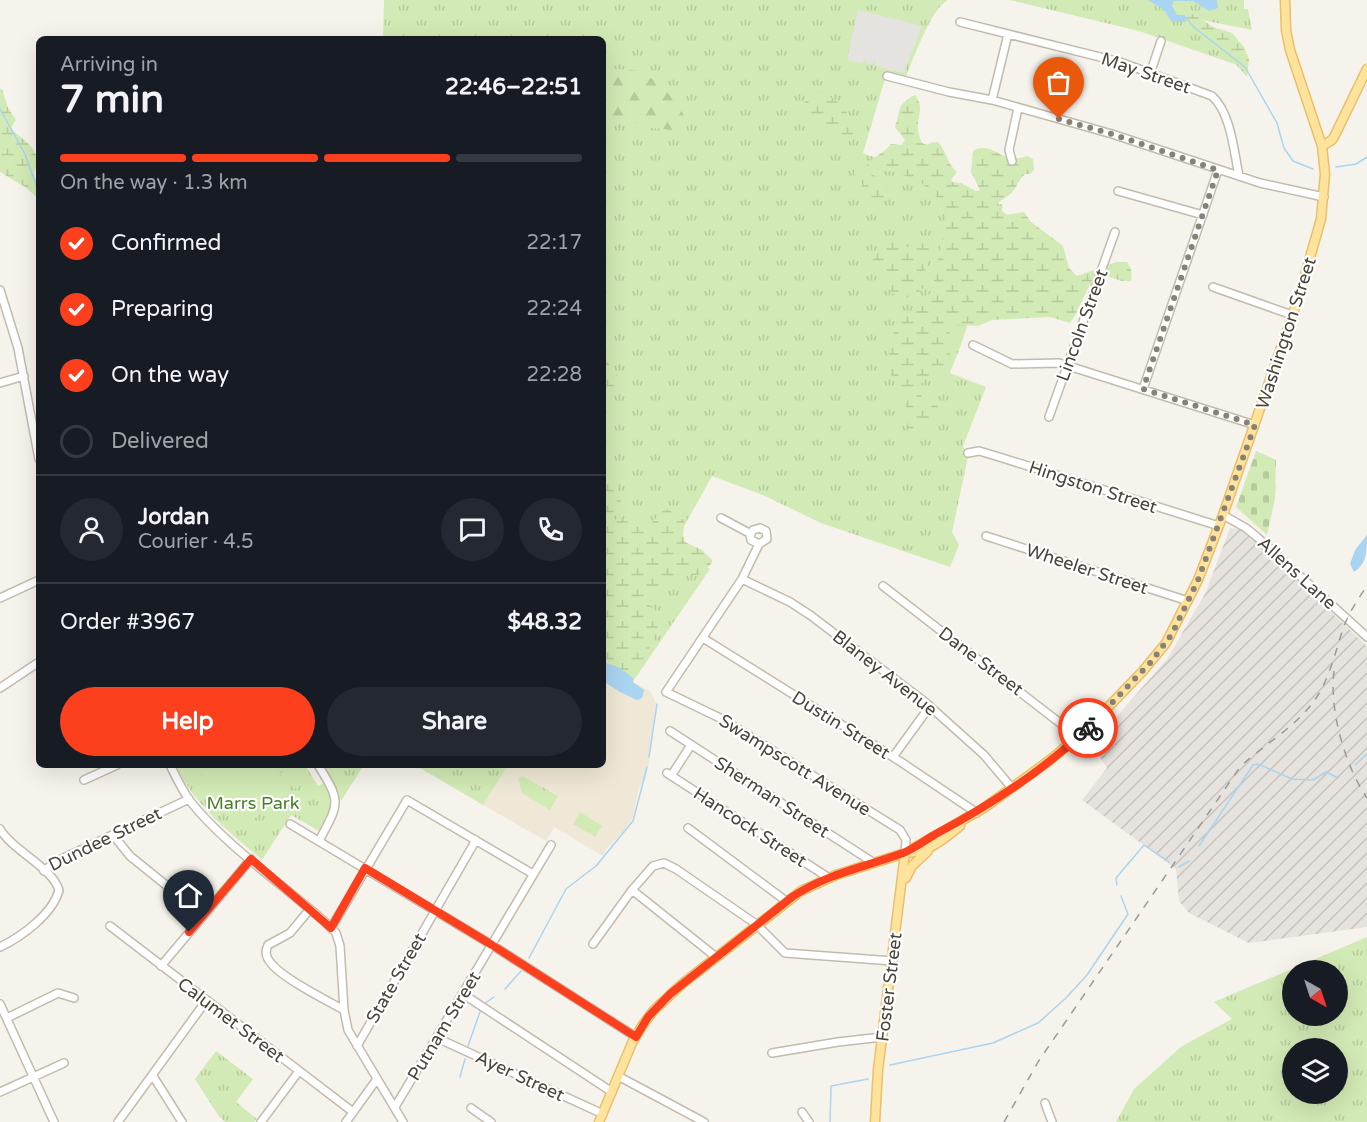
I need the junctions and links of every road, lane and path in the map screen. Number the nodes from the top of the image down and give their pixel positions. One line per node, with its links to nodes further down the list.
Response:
1 (1285, 0): 10 (main road, Washington Street)
2 (960, 22): 3 (street, May Street)
3 (1008, 34): 6 (street, May Street); 8 (street)
4 (1161, 41): 6 (street)
5 (1367, 69): 10 (main road)
6 (1150, 74): 13 (street, May Street)
7 (887, 76): 8 (street)
8 (992, 100): 9 (street)
9 (1018, 108): 11 (street); 12 (street)
10 (1322, 146): 15 (main road, Washington Street)
11 (1012, 161)
12 (1218, 170): 13 (street); 16 (street)
13 (1239, 177): 15 (street)
14 (1118, 191): 16 (street)
15 (1324, 197): 21 (main road, Washington Street)
16 (1203, 215): 26 (street)
17 (1115, 232): 23 (street, Lincoln Street)
18 (1213, 287): 21 (street)
19 (0, 290): 20 (street)
20 (4, 314): 24 (street)
21 (1292, 315): 28 (main road, Washington Street)
22 (973, 345): 23 (street)
23 (1067, 366): 26 (street); 27 (street, Lincoln Street)
24 (24, 376): 25 (street); 29 (street)
25 (0, 383)
26 (1143, 389): 28 (street)
27 (1049, 417)
28 (1255, 425): 31 (main road, Washington Street)
29 (36, 442)
30 (968, 453): 33 (street, Hingston Street)
31 (1223, 515): 33 (main road, Washington Street); 43 (street, Allens Lane)
32 (721, 518): 34 (street)
33 (1218, 526): 41 (main road, Washington Street)
34 (751, 534): 36 (street); 36 (street)
35 (986, 536): 41 (street, Wheeler Street)
36 (759, 544): 37 (street)
37 (742, 579): 42 (street); 46 (street, Blaney Avenue)
38 (36, 580): 40 (street)
39 (883, 586): 48 (street, Dane Street)
40 (0, 598)
41 (1188, 601): 48 (main road, Washington Street)
42 (703, 638): 50 (street, Dustin Street); 66 (street, Swampscott Avenue)
43 (1367, 638)
44 (36, 664): 45 (street)
45 (0, 688)
46 (930, 706): 50 (street); 55 (street, Blaney Avenue)
47 (670, 731): 49 (street, Sherman Street)
48 (1078, 737): 55 (main road, Washington Street)
49 (691, 745): 68 (street, Sherman Street); 72 (street, Hancock Street)
50 (893, 757): 57 (street, Dustin Street)
51 (110, 768): 54 (street)
52 (172, 768): 56 (street)
53 (320, 768): 63 (street)
54 (84, 780)
55 (1012, 788): 57 (main road, Washington Street)
56 (189, 799): 61 (street, Dundee Street); 67 (street)
57 (977, 813): 64 (main road, Washington Street); 66 (main road, Washington Street)
58 (290, 824): 63 (street)
59 (688, 828): 75 (street)
60 (0, 829): 70 (street, Dundee Street)
61 (114, 835): 70 (street, Dundee Street); 78 (street)
62 (476, 840): 69 (street); 71 (street); 77 (street, State Street)
63 (320, 841): 69 (street)
64 (937, 844): 66 (main road, Washington Street); 74 (main road)
65 (550, 845): 71 (street, Putnam Street)
66 (905, 853): 68 (main road, Washington Street); 74 (main road, Foster Street)
67 (251, 859): 76 (street); 78 (street)
68 (874, 863): 72 (main road, Washington Street)
69 (365, 868): 77 (street); 81 (street)
70 (44, 871): 84 (street)
71 (533, 874): 83 (street, Putnam Street)
72 (829, 878): 75 (main road, Washington Street)
73 (632, 890): 79 (street); 82 (street); 85 (street)
74 (902, 890): 86 (main road, Foster Street)
75 (786, 901): 79 (main road, Washington Street)
76 (310, 909): 81 (street); 92 (street)
77 (434, 910): 83 (street); 97 (street, State Street)
78 (203, 915): 87 (street)
79 (756, 924): 85 (main road, Washington Street); 86 (street)
80 (110, 926): 87 (street, Calumet Street)
81 (331, 928): 92 (street)
82 (593, 944)
83 (492, 945): 88 (street, Putnam Street); 94 (street)
84 (0, 947)
85 (716, 957): 94 (main road, Washington Street)
86 (892, 961): 95 (main road, Foster Street)
87 (161, 966): 90 (street, Calumet Street)
88 (463, 994): 96 (street, Putnam Street); 106 (street)
89 (74, 998): 93 (street)
90 (206, 1001): 100 (street, Calumet Street); 101 (street)
91 (0, 1004): 93 (street)
92 (344, 1010): 97 (street)
93 (7, 1018): 102 (street)
94 (636, 1037): 103 (main road, Washington Street)
95 (882, 1037): 98 (street); 122 (main road, Foster Street)
96 (436, 1038): 108 (street, Putnam Street); 112 (street, Ayer Street)
97 (357, 1046): 104 (street)
98 (772, 1053)
99 (64, 1064): 102 (street)
100 (299, 1071): 110 (street, Calumet Street); 116 (street)
101 (153, 1076): 114 (street); 115 (street)
102 (33, 1077): 105 (street); 113 (street)
103 (618, 1077): 106 (main road, Washington Street); 120 (street)
104 (377, 1079): 108 (street); 110 (street)
105 (0, 1092)
106 (612, 1092): 112 (main road, Washington Street)
107 (1045, 1102): 123 (street)
108 (395, 1107): 118 (street)
109 (471, 1108): 119 (street)
110 (353, 1112): 117 (street)
111 (802, 1112): 121 (street)
112 (601, 1118)
113 (54, 1122)
114 (118, 1122)
115 (182, 1122)
116 (261, 1122)
117 (346, 1122)
118 (404, 1122)
119 (491, 1122)
120 (704, 1122)
121 (809, 1122)
122 (875, 1122)
123 (1052, 1122)

